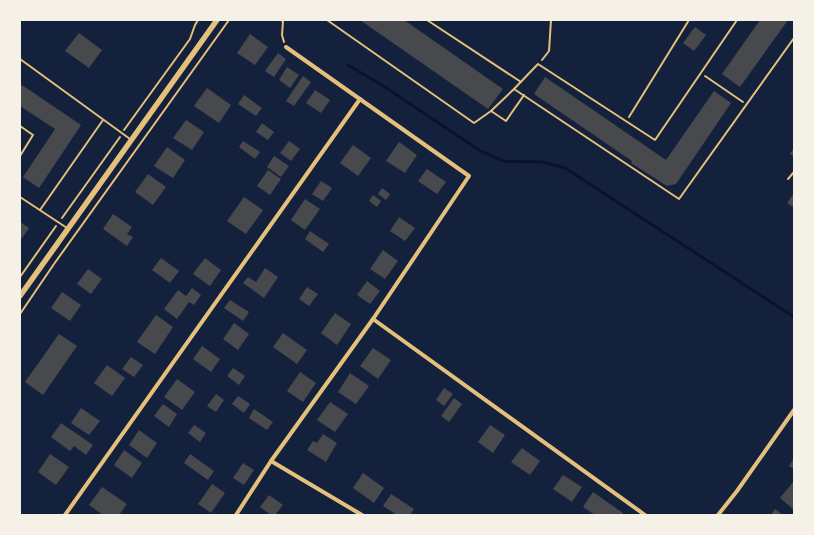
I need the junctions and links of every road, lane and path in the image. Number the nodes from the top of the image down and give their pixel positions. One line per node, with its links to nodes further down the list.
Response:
1 (198, 20): 24 (path)
2 (217, 20): 25 (street)
3 (229, 20): 35 (path)
4 (281, 20): 11 (path)
5 (326, 20): 20 (lane)
6 (427, 20): 15 (lane)
7 (551, 20): 13 (path)
8 (689, 20): 22 (path)
9 (738, 20): 14 (lane)
10 (794, 38): 19 (lane)
11 (286, 46): 18 (street)
12 (20, 60): 21 (lane)
13 (538, 64): 15 (lane); 22 (lane)
14 (701, 73): 19 (path); 22 (lane)
15 (521, 82): 16 (lane)
16 (514, 88): 17 (lane); 20 (lane)
17 (524, 95): 19 (lane); 20 (lane)
18 (360, 99): 36 (street); 39 (street)
19 (746, 104)
20 (491, 111)
21 (103, 120): 24 (lane); 30 (lane)
22 (626, 122)
23 (20, 126): 26 (lane)
24 (122, 134): 25 (lane); 31 (path)
25 (131, 140): 32 (street)
26 (20, 156)
27 (794, 172): 28 (lane)
28 (788, 179)
29 (20, 197): 30 (lane)
30 (40, 210): 31 (lane)
31 (59, 223): 32 (lane); 33 (path)
32 (68, 229): 34 (street)
33 (20, 277)
34 (20, 296)
35 (20, 314)
36 (373, 320): 38 (street); 42 (street)
37 (794, 410): 43 (street)
38 (271, 461): 40 (street); 41 (street)
39 (65, 515)
40 (236, 515)
41 (362, 515)
42 (645, 515)
43 (718, 515)

